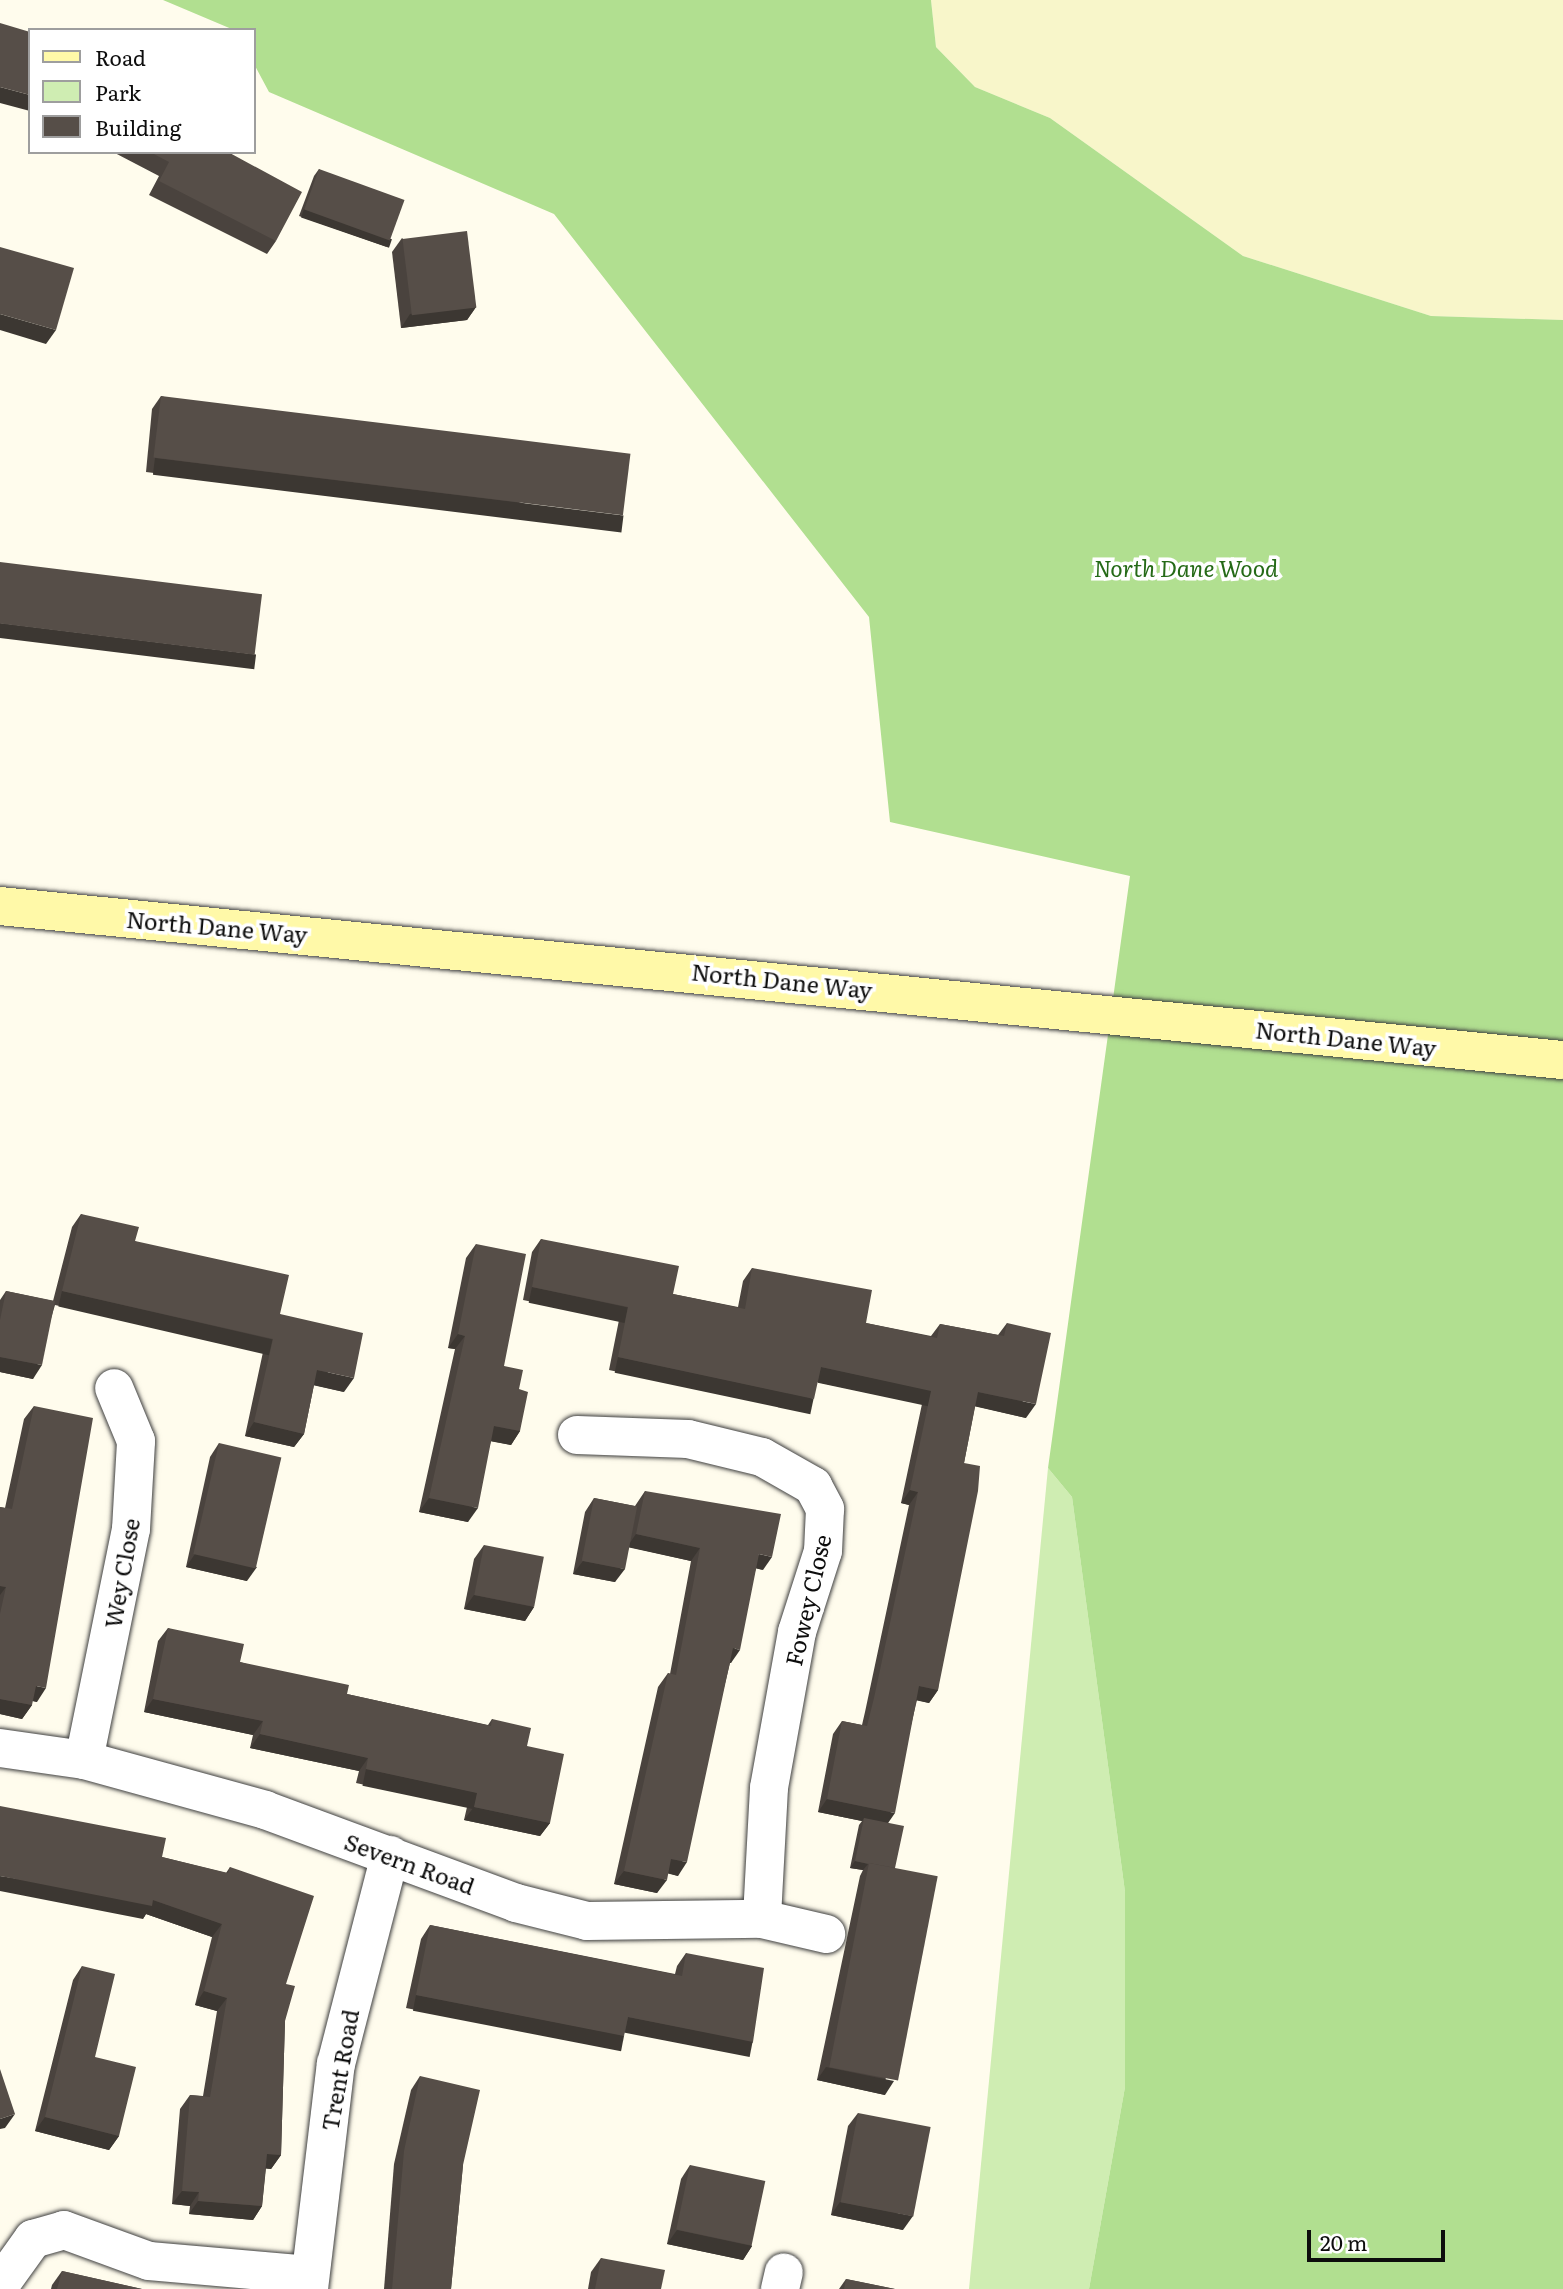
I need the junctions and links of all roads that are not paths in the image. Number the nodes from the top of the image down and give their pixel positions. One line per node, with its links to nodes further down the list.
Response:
1 (0, 906): 2 (street, North Dane Way)
2 (1563, 1060)
3 (114, 1388): 6 (street, Wey Close)
4 (577, 1435): 8 (street, Fowey Close)
5 (0, 1748): 6 (street, Severn Road)
6 (84, 1760): 7 (street, Severn Road)
7 (390, 1855): 8 (street, Severn Road); 10 (street, Trent Road)
8 (762, 1919): 9 (street, Severn Road)
9 (825, 1934)
10 (309, 2282): 11 (street)
11 (0, 2285)

